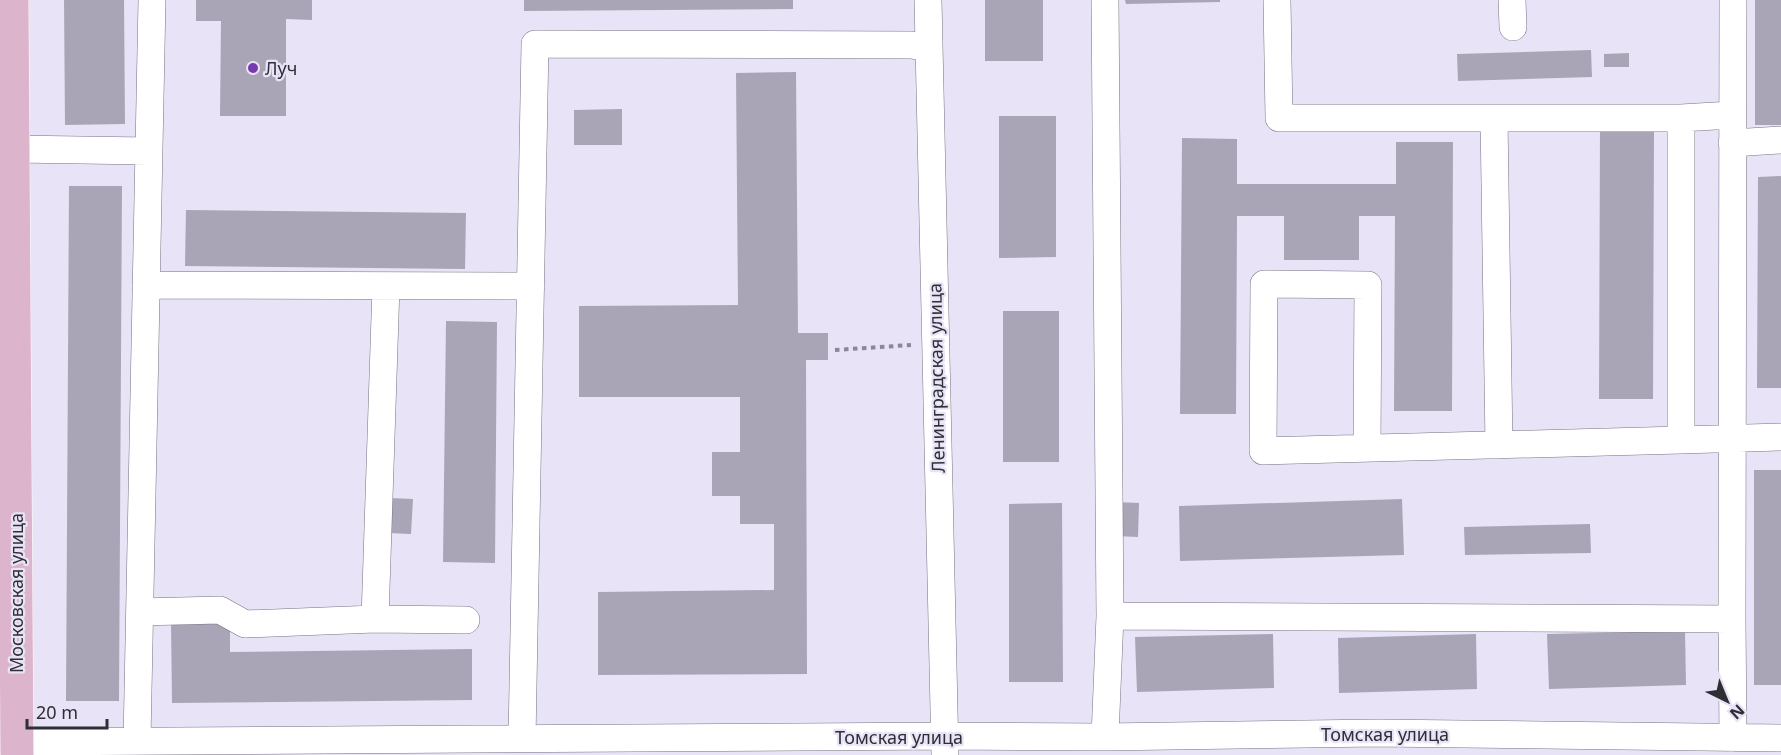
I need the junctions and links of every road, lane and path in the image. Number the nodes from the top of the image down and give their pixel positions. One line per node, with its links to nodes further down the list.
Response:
1 (12, 0): 15 (main road, Московская улица)
2 (152, 0): 16 (street)
3 (928, 0): 9 (street, Ленинградская улица)
4 (1105, 0): 28 (street)
5 (1278, 0): 11 (street)
6 (1512, 0): 8 (street)
7 (1732, 0): 10 (street)
8 (1513, 27)
9 (928, 48): 19 (street); 39 (street, Ленинградская улица)
10 (1732, 115): 12 (street); 14 (street)
11 (1494, 118): 12 (street); 25 (street)
12 (1681, 118): 24 (street)
13 (1781, 140): 14 (street)
14 (1732, 143): 23 (street)
15 (13, 148): 16 (street); 41 (main road, Московская улица)
16 (148, 151): 17 (street)
17 (146, 285): 18 (street); 27 (street)
18 (386, 286): 19 (street); 30 (street)
19 (531, 286): 35 (street)
20 (912, 344): 21 (path)
21 (835, 350)
22 (1781, 437): 23 (street)
23 (1732, 438): 24 (street); 29 (street)
24 (1681, 440): 25 (street)
25 (1499, 445): 26 (street)
26 (1367, 448): 26 (street)
27 (140, 612): 30 (street); 36 (street)
28 (1110, 616): 29 (street); 32 (street)
29 (1732, 619): 33 (street)
30 (375, 620): 31 (street)
31 (466, 620)
32 (1105, 737): 37 (street, Томская улица); 39 (street, Томская улица)
33 (1733, 738): 34 (street, Томская улица); 37 (street, Томская улица)
34 (1781, 738)
35 (522, 739): 38 (street, Томская улица); 40 (street, Томская улица)
36 (137, 741): 41 (street, Томская улица); 42 (street, Томская улица)
37 (1378, 744)
38 (825, 746): 39 (street, Томская улица)
39 (945, 746)
40 (487, 747): 42 (street, Томская улица)
41 (17, 748)
42 (318, 748)

